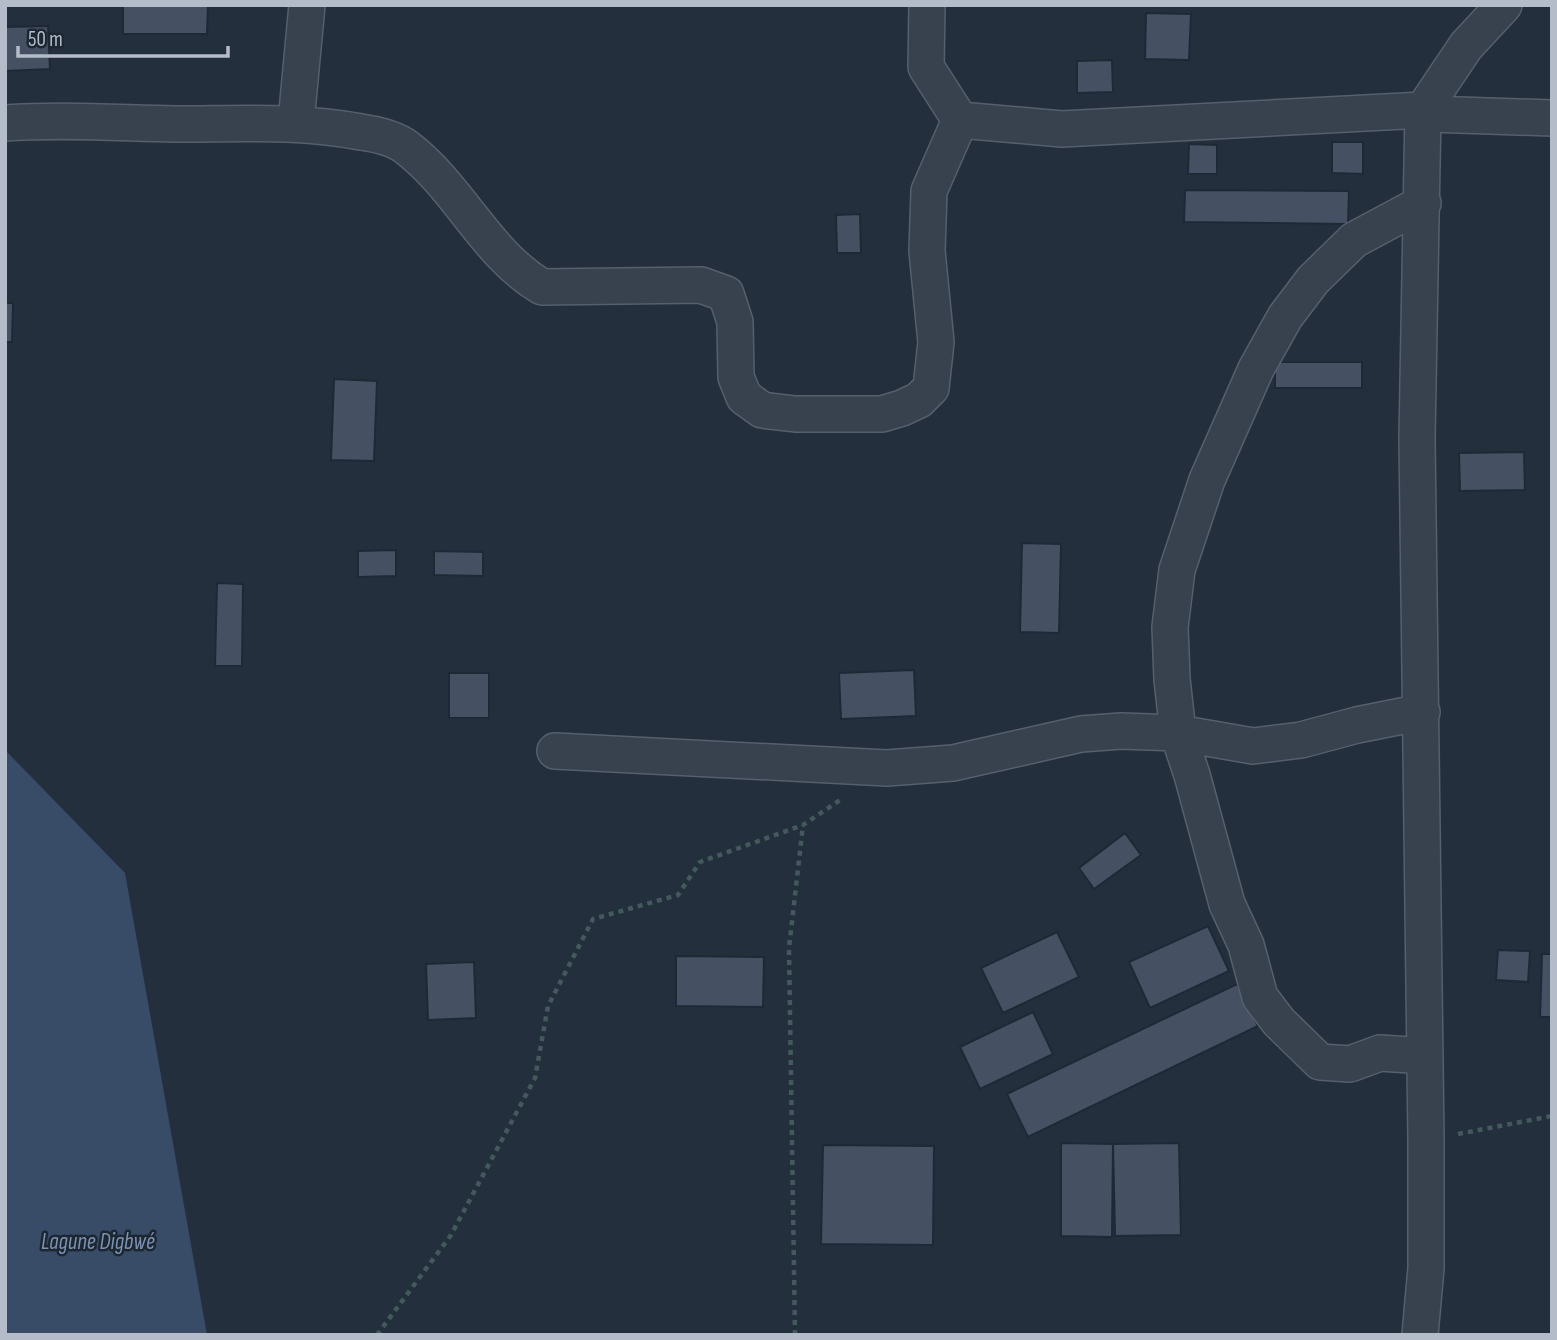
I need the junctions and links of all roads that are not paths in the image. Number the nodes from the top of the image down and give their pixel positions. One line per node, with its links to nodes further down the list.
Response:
1 (307, 5): 7 (street)
2 (927, 5): 6 (street)
3 (1504, 5): 4 (street)
4 (1423, 110): 5 (street); 6 (street); 9 (street)
5 (1552, 118)
6 (960, 120): 7 (street)
7 (296, 122): 8 (street)
8 (5, 123)
9 (1423, 203): 10 (street); 11 (street)
10 (1422, 712): 11 (street); 13 (street)
11 (1178, 733): 12 (street); 13 (street)
12 (555, 751)
13 (1425, 1056): 14 (street)
14 (1420, 1335)

